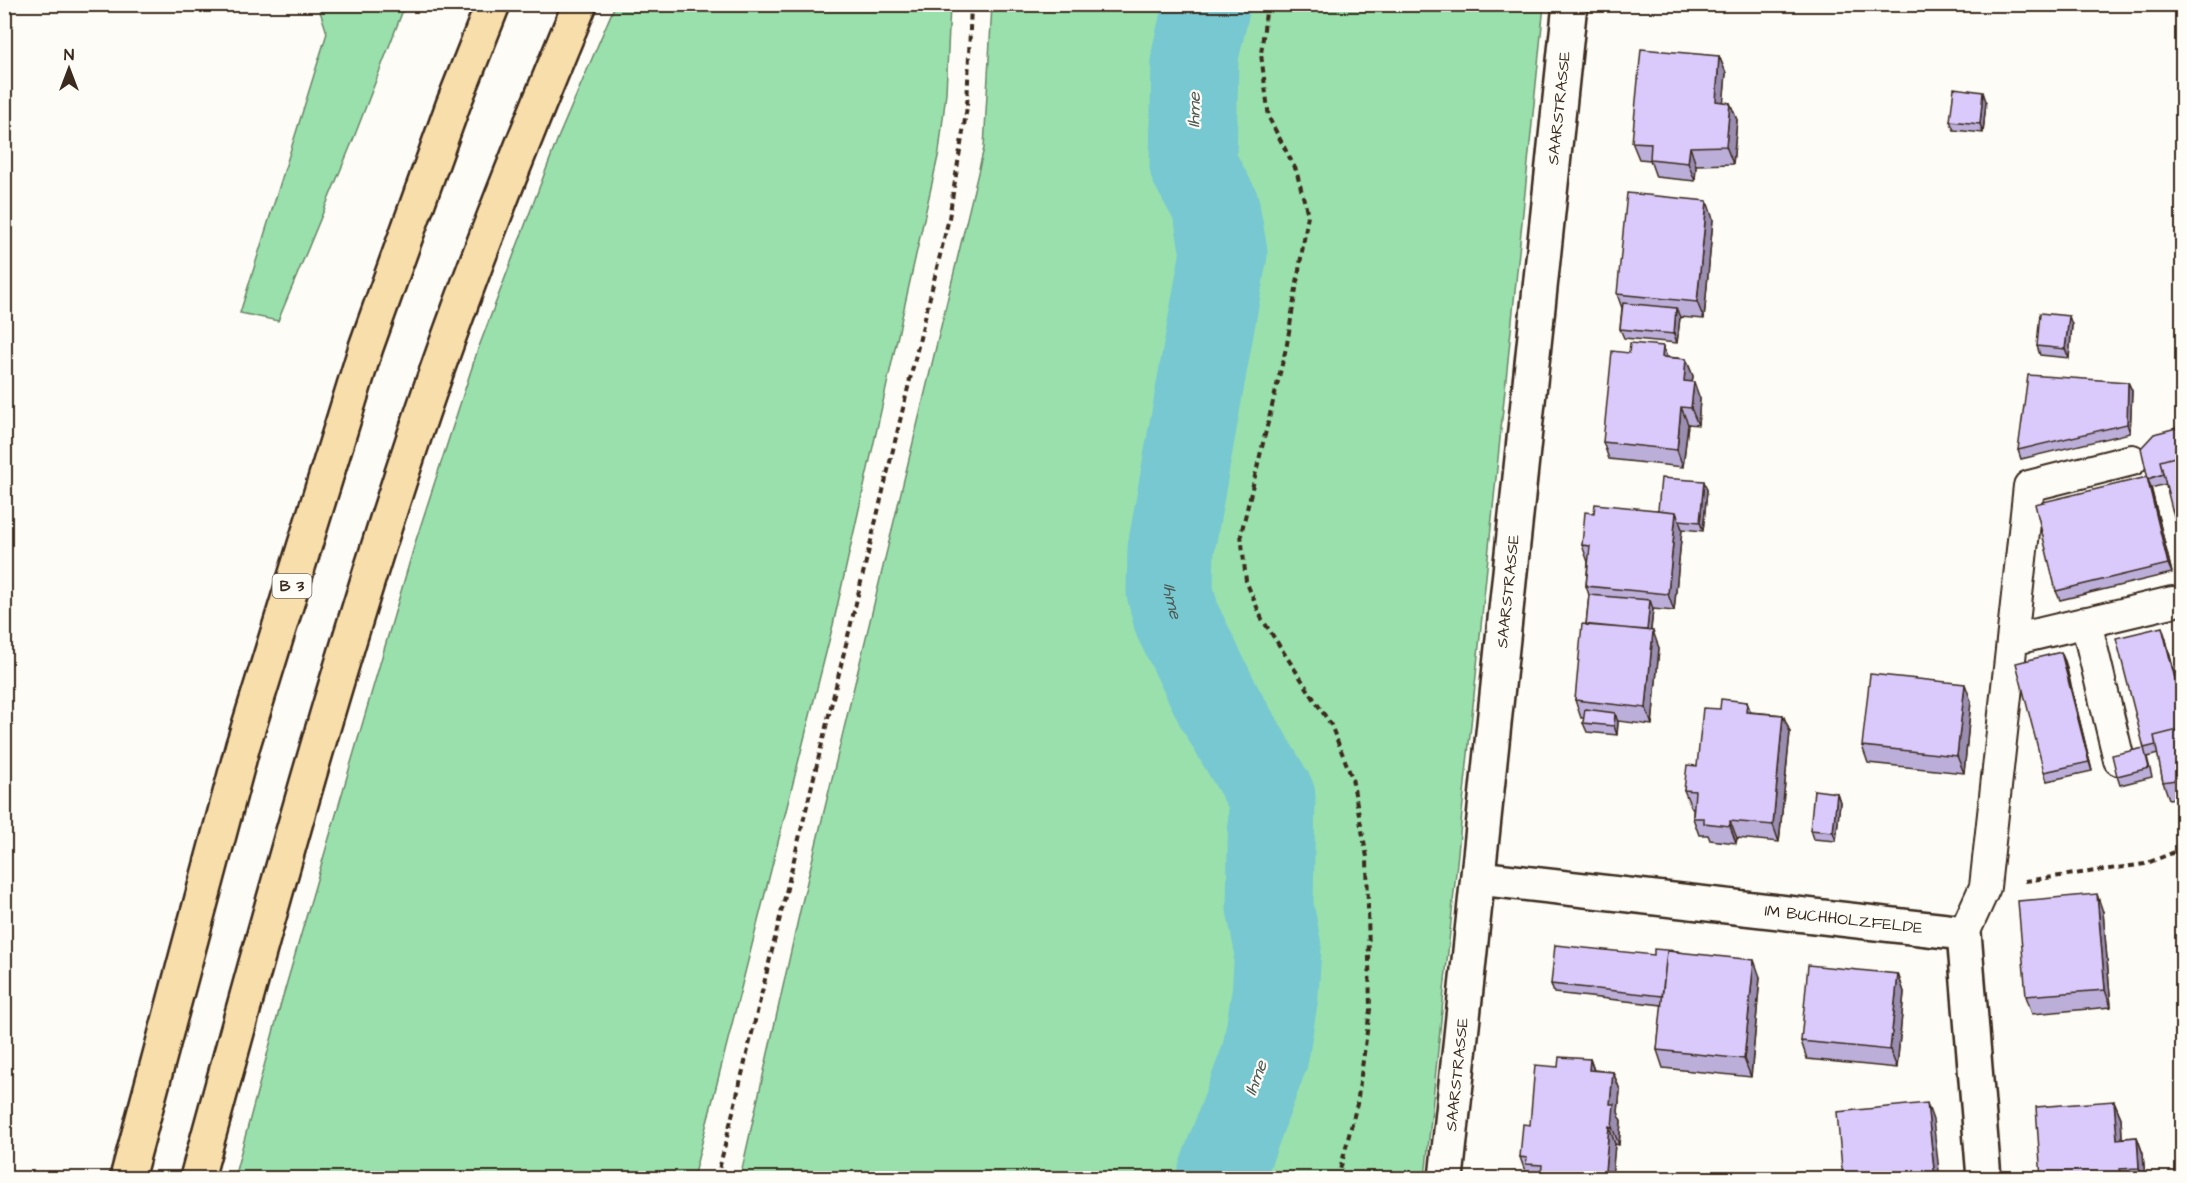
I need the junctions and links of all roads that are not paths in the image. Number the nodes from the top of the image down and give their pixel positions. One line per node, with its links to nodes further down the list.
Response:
1 (493, 4): 11 (highway, B 3)
2 (580, 4): 12 (highway)
3 (1570, 4): 9 (street, SAARSTRASSE)
4 (2132, 460): 7 (lane)
5 (2172, 602): 6 (lane)
6 (2086, 622): 7 (lane); 8 (lane)
7 (2012, 640): 10 (lane)
8 (2119, 760)
9 (1478, 879): 10 (street, IM BUCHHOLZFELDE); 13 (street, SAARSTRASSE)
10 (1964, 933): 14 (street)
11 (127, 1179)
12 (197, 1179)
13 (1446, 1179)
14 (1984, 1179)

